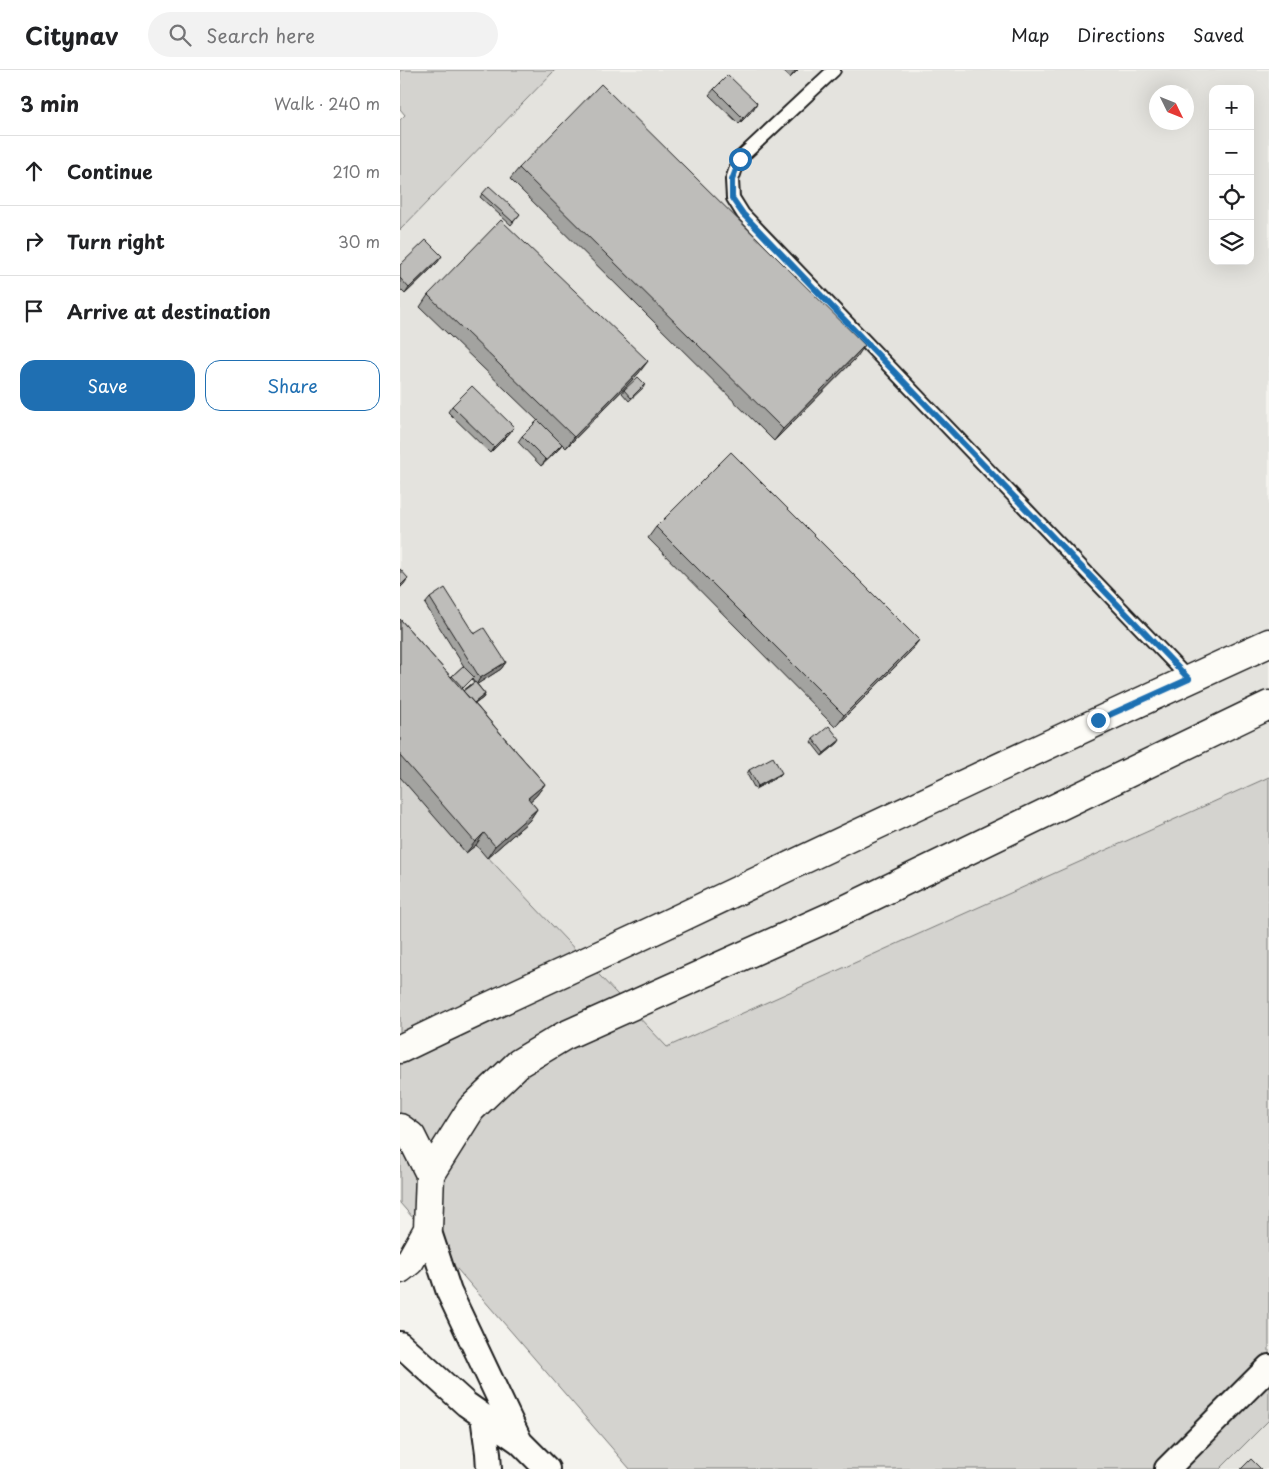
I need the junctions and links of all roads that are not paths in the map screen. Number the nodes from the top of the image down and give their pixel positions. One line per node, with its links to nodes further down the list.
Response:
1 (834, 70): 3 (lane)
2 (1269, 643): 3 (street)
3 (1189, 679): 5 (street)
4 (1269, 705): 7 (street)
5 (400, 1049)
6 (400, 1128): 7 (street)
7 (430, 1174): 8 (street)
8 (428, 1229): 9 (street); 13 (street)
9 (400, 1269)
10 (400, 1344): 12 (street)
11 (1269, 1367): 16 (street)
12 (483, 1416): 13 (street); 14 (street)
13 (520, 1442): 15 (street)
14 (489, 1469)
15 (547, 1469)
16 (1167, 1469)

